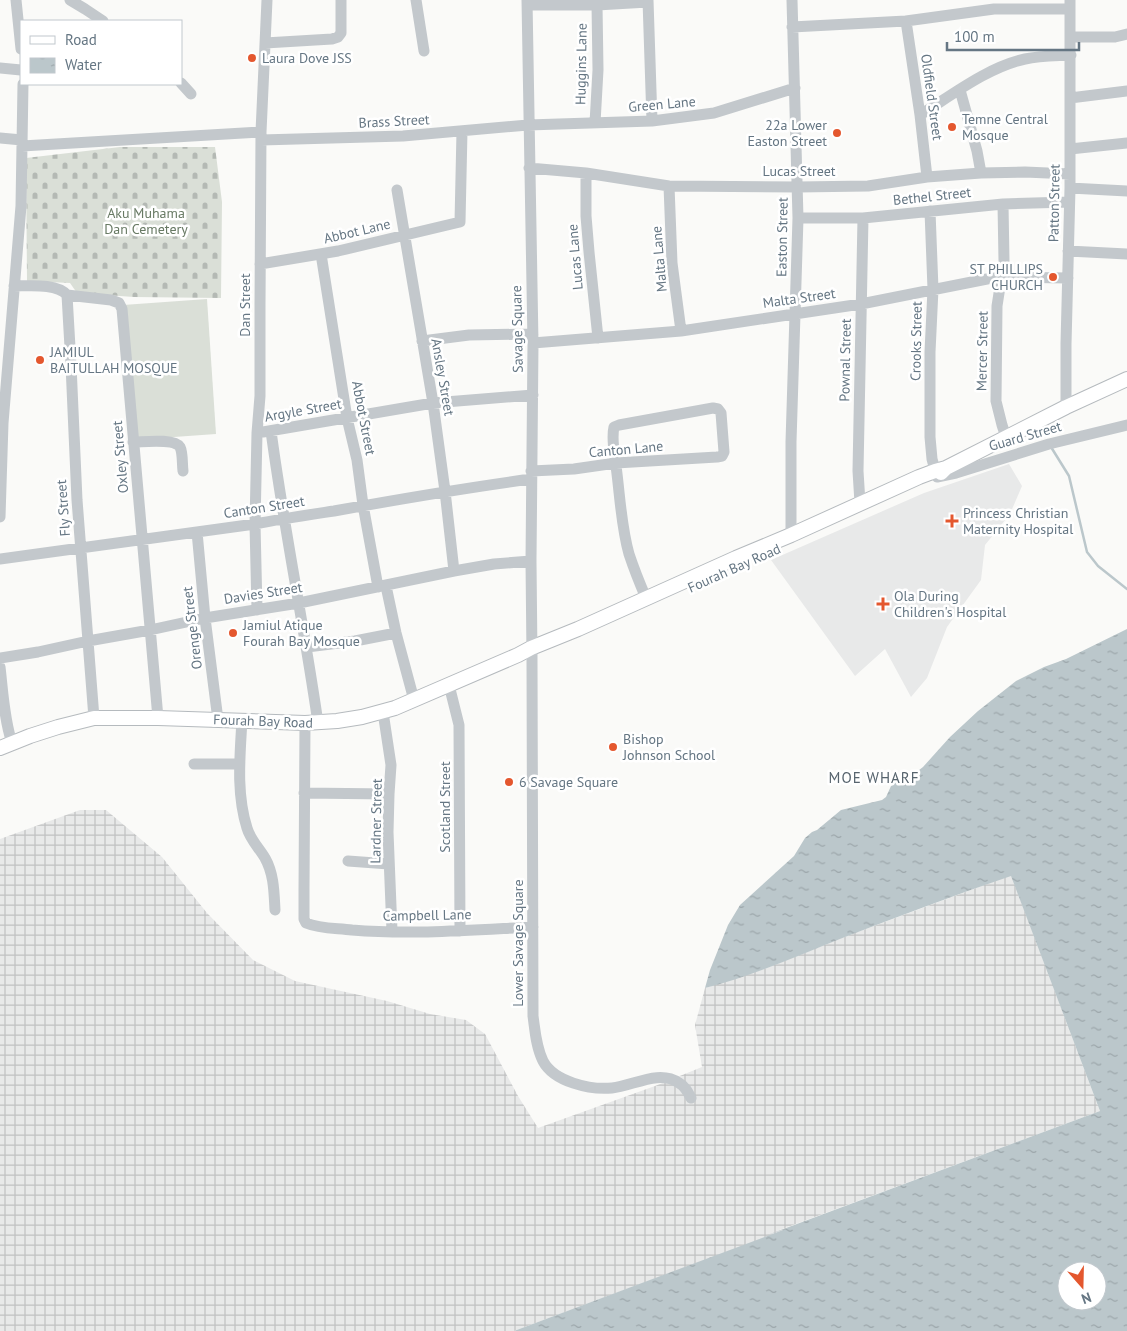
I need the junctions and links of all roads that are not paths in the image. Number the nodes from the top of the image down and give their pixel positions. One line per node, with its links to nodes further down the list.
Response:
1 (16, 0): 16 (street)
2 (70, 0): 11 (street)
3 (266, 0): 17 (street, Dan Street)
4 (341, 0): 17 (street)
5 (416, 0): 18 (street)
6 (792, 0): 13 (street, Easton Street)
7 (648, 1): 9 (street); 30 (street)
8 (527, 3): 9 (street); 32 (street, Savage Square)
9 (597, 4): 31 (street, Huggins Lane)
10 (1070, 4): 12 (street); 15 (street, Patton Street)
11 (102, 20)
12 (906, 21): 13 (street); 29 (street, Oldfield Street)
13 (792, 27): 24 (street, Easton Street)
14 (1127, 34): 15 (street)
15 (1070, 37): 19 (street, Patton Street)
16 (20, 39)
17 (265, 43): 34 (street, Dan Street)
18 (424, 52)
19 (1071, 55): 25 (street); 28 (street, Patton Street)
20 (0, 68): 21 (street)
21 (20, 70)
22 (182, 84): 27 (street)
23 (23, 85): 36 (street)
24 (795, 88): 30 (street, Green Lane); 45 (street, Easton Street)
25 (960, 90): 29 (street); 41 (street)
26 (1127, 90): 28 (street)
27 (191, 94)
28 (1070, 98): 38 (street, Patton Street)
29 (920, 115): 43 (street, Oldfield Street)
30 (652, 122): 31 (street, Green Lane)
31 (595, 123): 32 (street, Green Lane)
32 (528, 125): 33 (street, Brass Street); 39 (street, Savage Square)
33 (462, 131): 34 (street, Brass Street); 54 (street, Abbot Lane)
34 (261, 136): 36 (street, Brass Street); 58 (street, Dan Street)
35 (0, 138): 36 (street, Brass Street)
36 (22, 143): 61 (street)
37 (1127, 143): 38 (street)
38 (1070, 148): 42 (street, Patton Street)
39 (529, 168): 40 (street, Lucas Street); 67 (street, Savage Square)
40 (586, 173): 44 (street, Lucas Street); 68 (street, Lucas Lane)
41 (981, 174): 42 (street, Lucas Street); 43 (street, Lucas Street)
42 (1070, 174): 46 (street, Patton Street)
43 (928, 178): 45 (street, Lucas Street)
44 (669, 186): 45 (street, Lucas Street); 66 (street, Malta Lane)
45 (798, 187): 52 (street, Easton Street)
46 (1070, 188): 48 (street); 49 (street, Patton Street)
47 (397, 190): 54 (street, Ansley Street)
48 (1127, 191)
49 (1069, 202): 50 (street, Bethel Street); 55 (street, Patton Street)
50 (1003, 204): 51 (street, Bethel Street); 59 (street, Mercer Street)
51 (930, 211): 53 (street, Bethel Street); 62 (street, Crooks Street)
52 (798, 218): 53 (street, Bethel Street); 65 (street, Easton Street)
53 (863, 218): 64 (street, Pownal Street)
54 (405, 235): 56 (street, Abbot Lane); 69 (street, Ansley Street)
55 (1068, 251): 57 (street); 60 (street, Patton Street)
56 (321, 254): 58 (street, Abbot Lane); 74 (street, Abbot Street)
57 (1127, 254)
58 (260, 264): 77 (street, Dan Street)
59 (1002, 277): 60 (street, Malta Street); 62 (street, Malta Street); 78 (street, Mercer Street)
60 (1068, 278): 73 (street, Patton Street)
61 (14, 286): 63 (street, Oxley Street); 87 (street)
62 (933, 289): 64 (street, Malta Street); 82 (street, Crooks Street)
63 (67, 295): 79 (street, Oxley Street); 93 (street, Fly Street)
64 (861, 304): 65 (street, Malta Street); 85 (street, Pownal Street)
65 (796, 313): 66 (street, Malta Street); 91 (street, Easton Street)
66 (681, 330): 68 (street, Malta Street)
67 (533, 338): 68 (street, Malta Street); 69 (street, Malta Street); 71 (street, Savage Square)
68 (598, 338)
69 (422, 341): 72 (street, Ansley Street)
70 (1127, 379): 73 (main road, Fourah Bay Road)
71 (533, 395): 72 (street, Argyle Street); 83 (street, Savage Square)
72 (433, 403): 74 (street, Argyle Street); 84 (street, Ansley Street)
73 (1066, 407): 78 (main road, Fourah Bay Road)
74 (347, 418): 76 (street, Argyle Street); 86 (street, Abbot Street)
75 (1127, 425): 82 (street, Guard Street)
76 (271, 431): 77 (street, Argyle Street); 88 (street)
77 (257, 434): 89 (street, Dan Street)
78 (1006, 437): 82 (main road, Fourah Bay Road)
79 (133, 442): 81 (street); 92 (street, Oxley Street)
80 (616, 463): 80 (street, Canton Lane); 83 (street, Canton Lane); 99 (street)
81 (183, 470)
82 (940, 472): 85 (main road, Fourah Bay Road); 98 (main road, Fourah Bay Road)
83 (531, 475): 84 (street, Canton Street); 95 (street, Savage Square)
84 (445, 491): 86 (street, Canton Street); 96 (street, Ansley Street)
85 (860, 503): 91 (main road, Fourah Bay Road)
86 (363, 505): 88 (street, Canton Street); 97 (street, Abbot Street)
87 (0, 518)
88 (283, 518): 89 (street, Canton Street); 100 (street)
89 (255, 524): 90 (street, Canton Street); 101 (street, Dan Street)
90 (197, 532): 92 (street, Canton Street); 102 (street, Orenge Street)
91 (791, 535): 98 (main road, Fourah Bay Road)
92 (143, 540): 93 (street, Canton Street); 103 (street, Oxley Street)
93 (81, 548): 94 (street, Canton Street); 106 (street, Fly Street)
94 (0, 559)
95 (531, 561): 96 (street, Davies Street); 108 (street, Savage Square)
96 (454, 571): 97 (street, Davies Street)
97 (382, 587): 100 (street, Davies Street); 104 (street, Abbot Street)
98 (676, 589): 99 (main road, Fourah Bay Road); 105 (main road, Fourah Bay Road)
99 (646, 598): 105 (main road, Fourah Bay Road)
100 (299, 604): 101 (street, Davies Street); 107 (street)
101 (257, 610): 102 (street, Davies Street)
102 (204, 618): 103 (street, Davies Street); 116 (street, Orenge Street)
103 (150, 630): 106 (street, Davies Street); 115 (street, Oxley Street)
104 (396, 633): 107 (street); 112 (street, Abbot Street)
105 (580, 633): 108 (main road, Fourah Bay Road)
106 (88, 641): 109 (street, Davies Street); 114 (street, Fly Street)
107 (307, 647): 118 (street)
108 (532, 652): 111 (main road, Fourah Bay Road); 127 (street, Lower Savage Square)
109 (0, 658)
110 (0, 667): 119 (street)
111 (449, 685): 112 (main road, Fourah Bay Road); 129 (street, Scotland Street)
112 (414, 700): 113 (main road, Fourah Bay Road)
113 (383, 712): 118 (main road, Fourah Bay Road); 123 (street, Lardner Street)
114 (94, 718): 115 (main road, Fourah Bay Road); 119 (main road, Fourah Bay Road)
115 (158, 718): 116 (main road, Fourah Bay Road)
116 (218, 720): 117 (main road, Fourah Bay Road)
117 (242, 720): 118 (main road, Fourah Bay Road); 121 (street)
118 (311, 723): 122 (street)
119 (6, 746)
120 (194, 764): 121 (street)
121 (239, 764): 126 (street)
122 (304, 793): 123 (street); 128 (street, Campbell Lane)
123 (389, 794): 125 (street, Lardner Street)
124 (348, 862): 125 (street)
125 (390, 864): 128 (street, Lardner Street)
126 (274, 910)
127 (533, 927): 129 (street, Campbell Lane); 130 (street, Lower Savage Square)
128 (392, 931): 129 (street, Campbell Lane)
129 (460, 931)
130 (691, 1098)

